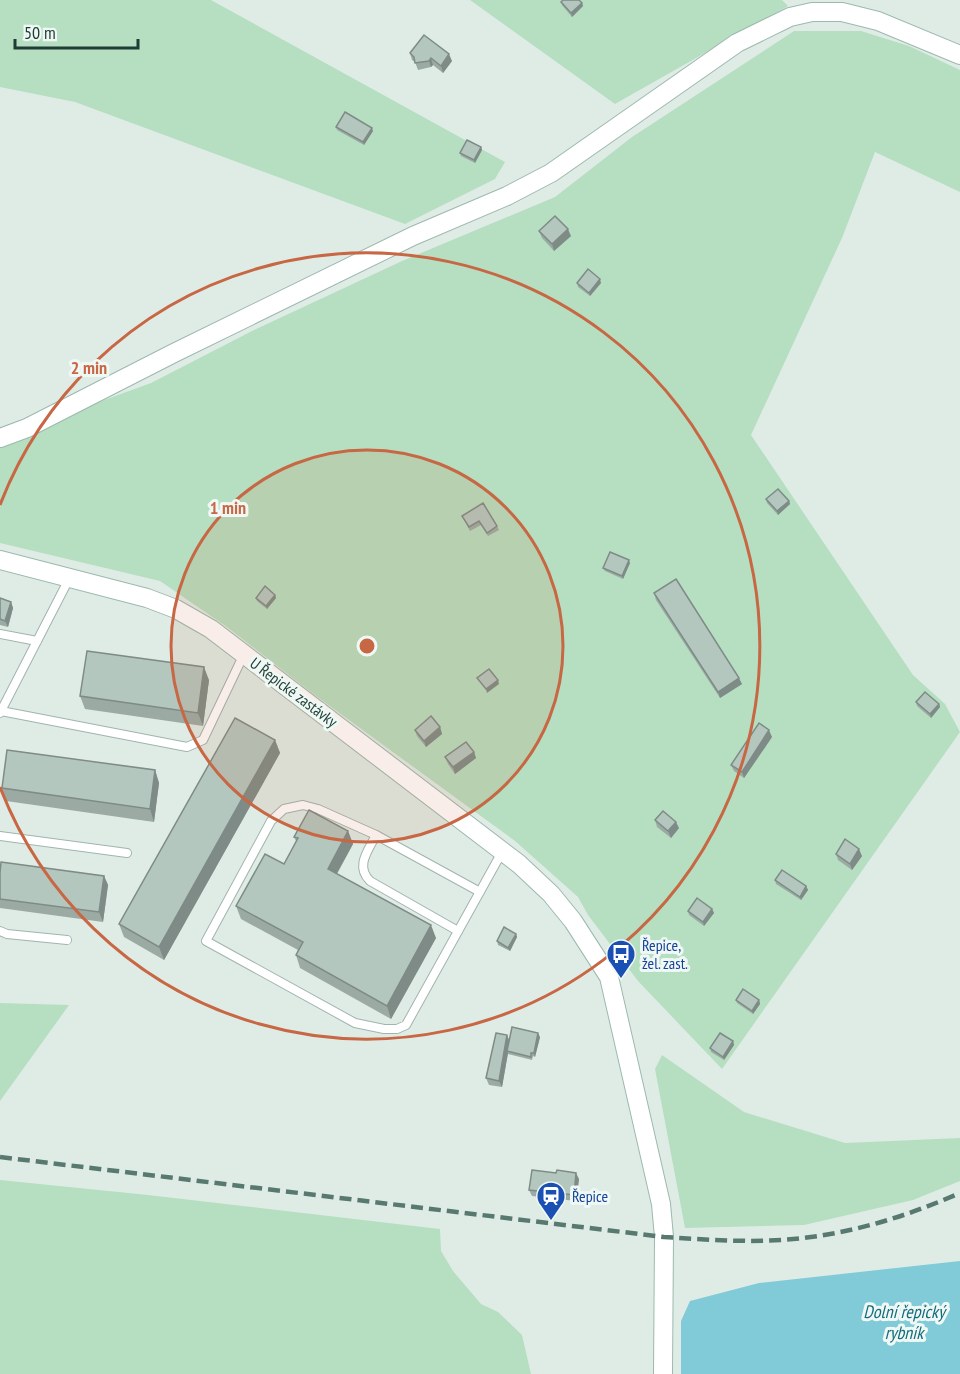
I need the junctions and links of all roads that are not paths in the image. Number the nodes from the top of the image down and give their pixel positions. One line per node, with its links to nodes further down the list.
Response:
1 (960, 56): 2 (main road)
2 (0, 438)
3 (0, 560): 4 (main road, U Řepické zastávky)
4 (70, 577): 6 (lane); 7 (main road, U Řepické zastávky)
5 (0, 634): 6 (lane)
6 (38, 641): 8 (lane)
7 (244, 654): 8 (lane); 11 (main road, U Řepické zastávky)
8 (1, 712)
9 (376, 835): 13 (lane); 15 (lane); 15 (lane)
10 (0, 836): 12 (lane)
11 (503, 851): 13 (lane); 17 (main road, U Řepické zastávky)
12 (127, 853)
13 (480, 892): 15 (lane)
14 (0, 931): 16 (lane)
15 (458, 931)
16 (67, 940)
17 (663, 1374)

